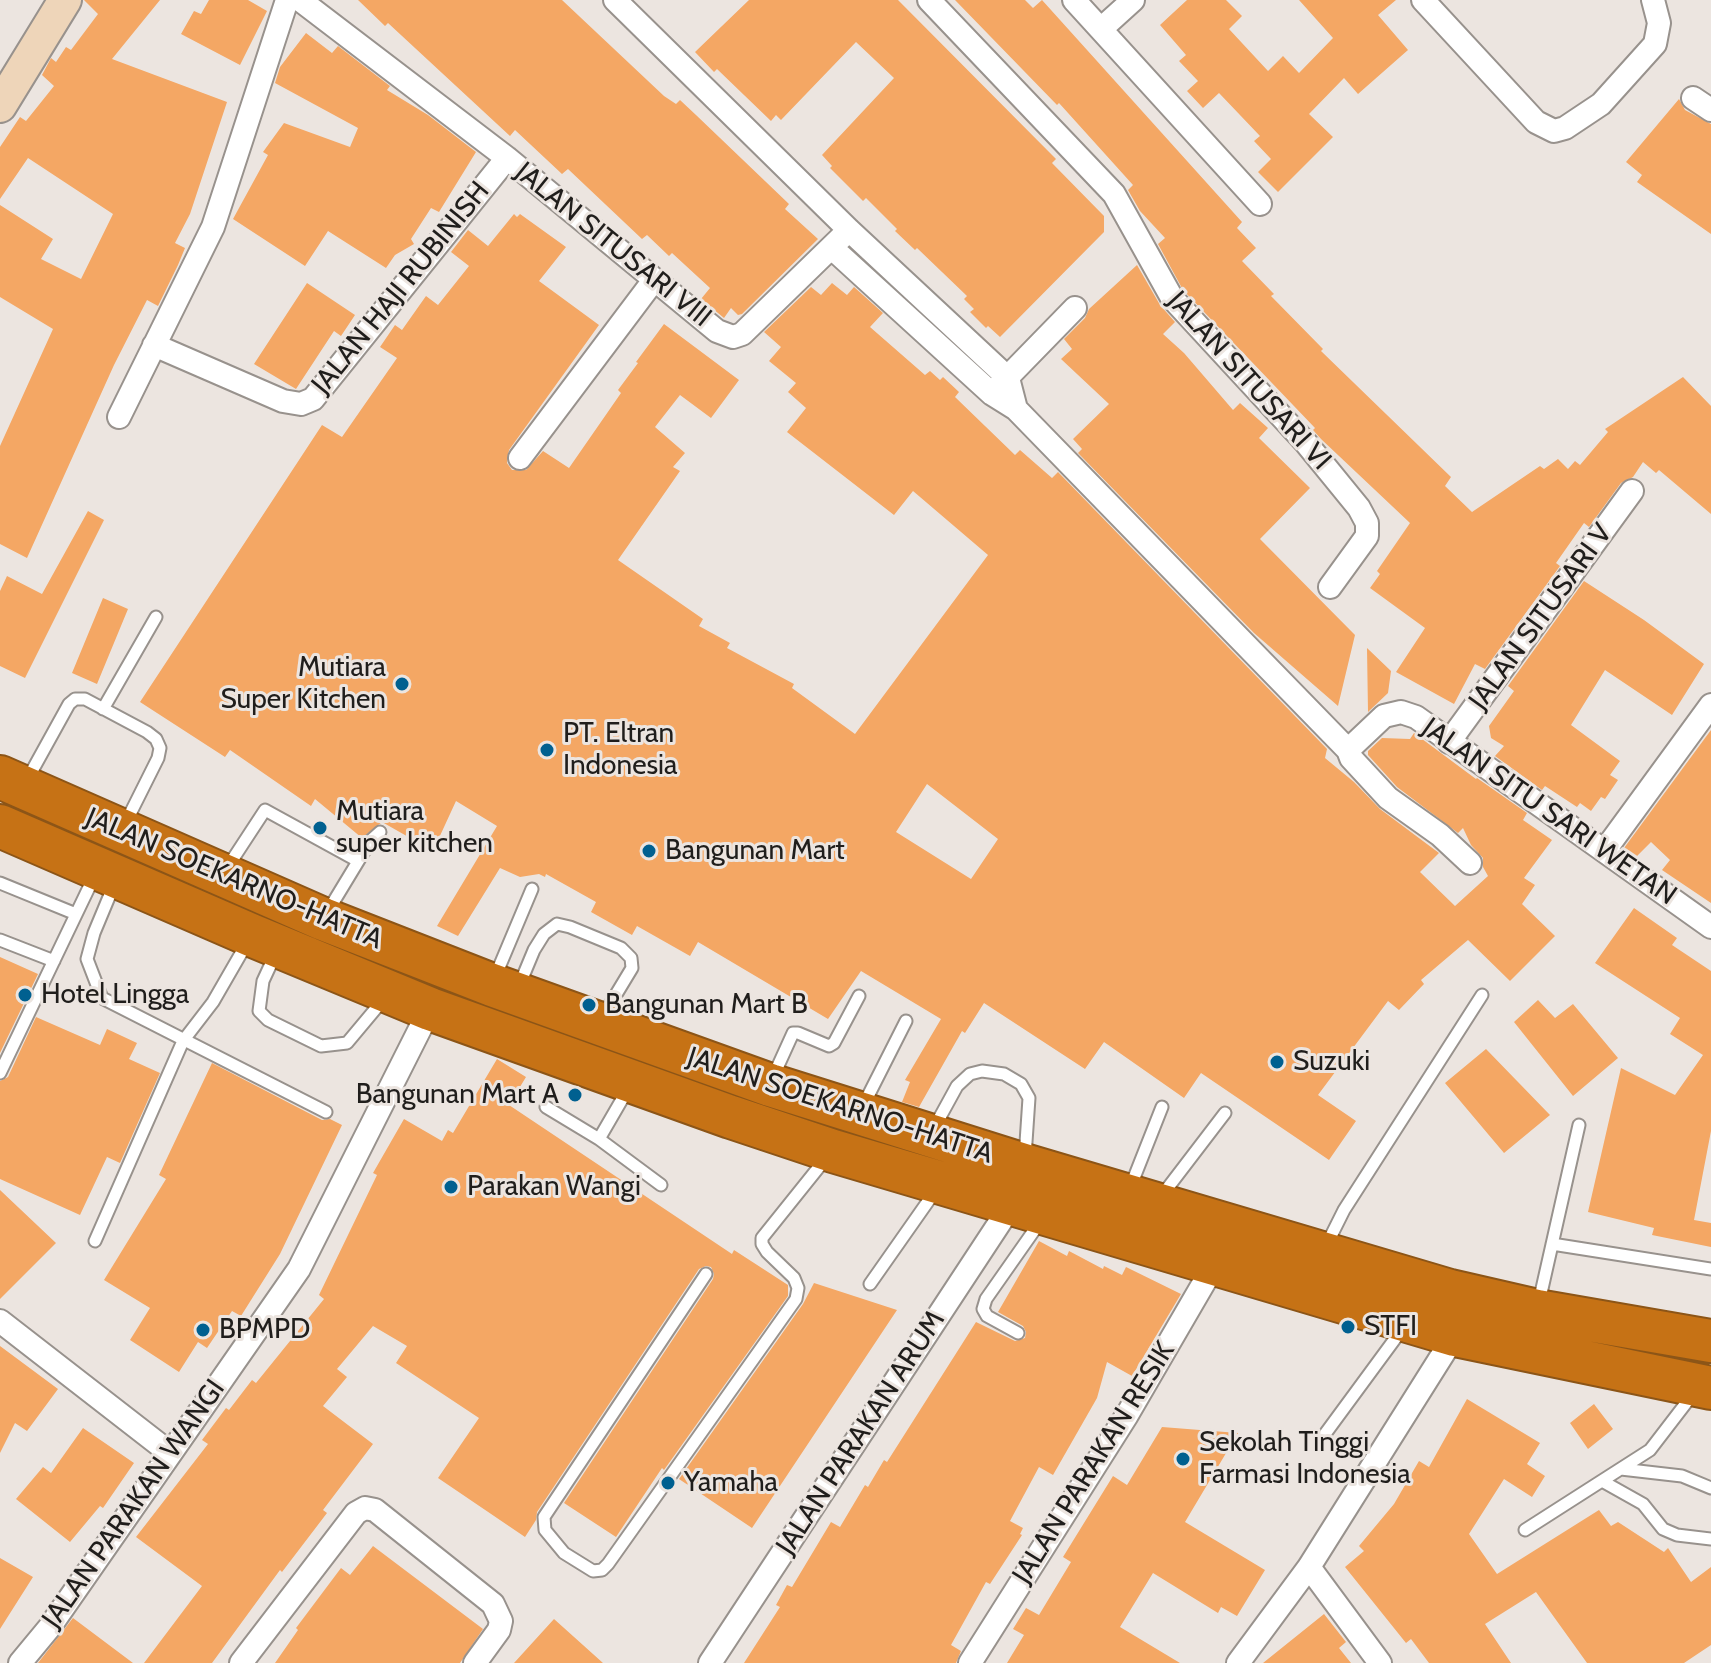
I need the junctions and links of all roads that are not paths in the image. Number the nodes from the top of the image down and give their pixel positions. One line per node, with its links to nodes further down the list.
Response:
1 (65, 0): 11 (street)
2 (287, 0): 18 (street)
3 (300, 0): 12 (street, JALAN SITUSARI VIII)
4 (615, 0): 14 (street)
5 (929, 0): 23 (street, JALAN SITUSARI VI)
6 (1074, 0): 10 (street)
7 (1133, 0): 10 (street)
8 (1423, 0): 9 (street)
9 (1653, 0)
10 (1101, 29): 13 (street)
11 (0, 106)
12 (507, 158): 16 (street, JALAN SITUSARI VIII); 18 (street, JALAN HAJI RUBINISH)
13 (1260, 204)
14 (849, 230): 15 (street, JALAN SITUSARI VIII); 19 (street)
15 (832, 248): 16 (street, JALAN SITUSARI VIII); 19 (street)
16 (654, 280): 21 (street)
17 (1075, 308): 19 (street)
18 (154, 345): 20 (street)
19 (1000, 386): 28 (street)
20 (119, 417)
21 (520, 458)
22 (1632, 491): 27 (street, JALAN SITUSARI V)
23 (1330, 587)
24 (156, 617): 26 (lane)
25 (1711, 705): 33 (street)
26 (103, 709): 29 (lane); 31 (lane)
27 (1449, 742): 28 (street, JALAN SITU SARI WETAN); 33 (street, JALAN SITU SARI WETAN)
28 (1348, 750): 35 (street)
29 (12, 782): 31 (highway, JALAN SOEKARNO-HATTA)
30 (0, 826): 36 (highway, JALAN SOEKARNO-HATTA)
31 (121, 832): 37 (highway, JALAN SOEKARNO-HATTA)
32 (380, 832): 34 (lane)
33 (1605, 850): 42 (street, JALAN SITU SARI WETAN)
34 (358, 861): 37 (lane); 41 (lane)
35 (1470, 863)
36 (108, 873): 40 (lane); 44 (highway, JALAN SOEKARNO-HATTA); 53 (lane)
37 (222, 876): 41 (highway, JALAN SOEKARNO-HATTA)
38 (0, 883): 40 (lane)
39 (532, 889): 46 (lane)
40 (76, 914): 45 (lane)
41 (323, 919): 46 (highway, JALAN SOEKARNO-HATTA)
42 (1711, 927)
43 (0, 940): 45 (lane)
44 (265, 940): 47 (highway, JALAN SOEKARNO-HATTA); 47 (lane); 53 (lane)
45 (54, 961): 54 (lane)
46 (504, 989): 52 (highway, JALAN SOEKARNO-HATTA); 52 (lane)
47 (390, 992): 50 (highway, JALAN SOEKARNO-HATTA)
48 (1482, 995): 72 (lane)
49 (859, 996): 56 (lane)
50 (430, 1009): 55 (highway, JALAN SOEKARNO-HATTA); 85 (street, JALAN PARAKAN WANGI)
51 (906, 1021): 60 (lane)
52 (598, 1024): 56 (highway, JALAN SOEKARNO-HATTA)
53 (183, 1041): 59 (lane); 70 (lane)
54 (0, 1073)
55 (632, 1081): 64 (lane); 65 (highway, JALAN SOEKARNO-HATTA)
56 (770, 1085): 60 (highway, JALAN SOEKARNO-HATTA)
57 (546, 1107): 64 (lane)
58 (1162, 1107): 69 (lane)
59 (326, 1112)
60 (859, 1113): 63 (highway, JALAN SOEKARNO-HATTA)
61 (1225, 1113): 69 (lane)
62 (1579, 1125): 71 (lane)
63 (930, 1136): 68 (highway, JALAN SOEKARNO-HATTA); 68 (lane)
64 (599, 1139): 67 (lane)
65 (833, 1151): 66 (highway, JALAN SOEKARNO-HATTA); 75 (lane)
66 (940, 1184): 68 (highway, JALAN SOEKARNO-HATTA); 76 (lane)
67 (661, 1185)
68 (1027, 1194): 69 (highway, JALAN SOEKARNO-HATTA); 73 (highway, JALAN SOEKARNO-HATTA); 80 (lane); 95 (street, JALAN PARAKAN ARUM)
69 (1141, 1200): 72 (highway, JALAN SOEKARNO-HATTA)
70 (95, 1241)
71 (1552, 1244): 74 (lane); 77 (lane)
72 (1322, 1254): 77 (highway, JALAN SOEKARNO-HATTA)
73 (1216, 1262): 79 (highway, JALAN SOEKARNO-HATTA); 96 (street, JALAN PARAKAN RESIK)
74 (1711, 1269)
75 (706, 1274)
76 (870, 1284)
77 (1537, 1311): 82 (highway, JALAN SOEKARNO-HATTA)
78 (0, 1321): 85 (street)
79 (1408, 1321): 81 (highway, JALAN SOEKARNO-HATTA); 84 (lane)
80 (1018, 1333)
81 (1455, 1335): 83 (highway, JALAN SOEKARNO-HATTA); 91 (street)
82 (1711, 1341)
83 (1705, 1387): 86 (lane)
84 (1325, 1434)
85 (170, 1453): 92 (street, JALAN PARAKAN WANGI)
86 (1620, 1469): 87 (lane); 88 (lane)
87 (1602, 1481): 89 (lane); 90 (lane)
88 (1711, 1488)
89 (1525, 1530)
90 (1711, 1539)
91 (1309, 1567): 97 (street); 98 (street)
92 (20, 1663)
93 (241, 1663): 94 (street)
94 (475, 1663)
95 (710, 1663)
96 (970, 1663)
97 (1238, 1663)
98 (1380, 1663)

